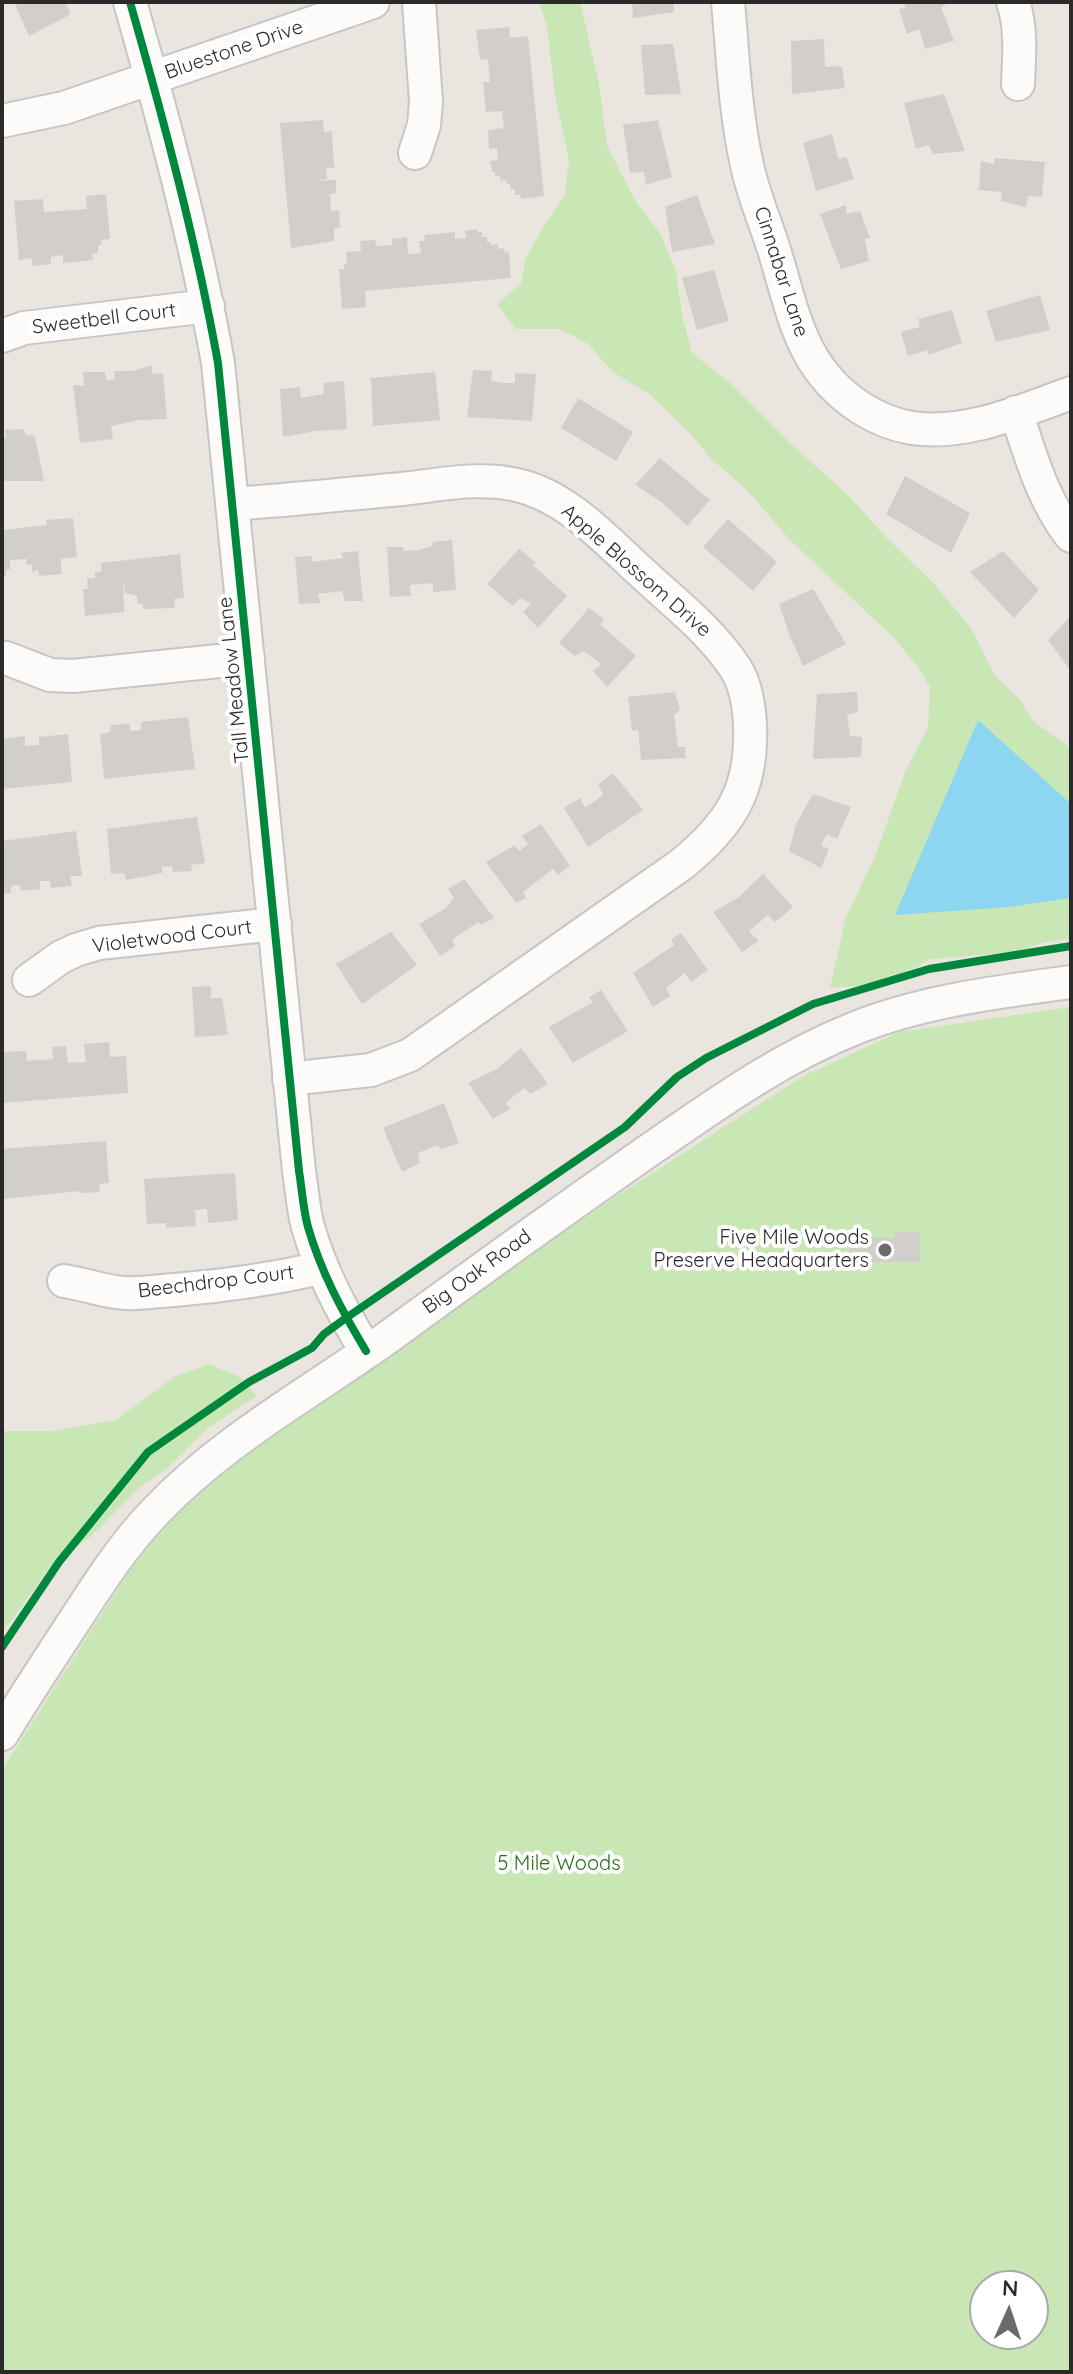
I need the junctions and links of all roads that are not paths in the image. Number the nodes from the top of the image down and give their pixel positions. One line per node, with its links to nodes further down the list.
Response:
1 (130, 2): 6 (street, Tall Meadow Lane)
2 (373, 2): 6 (street, Bluestone Drive)
3 (419, 2): 9 (street)
4 (728, 2): 13 (street, Cinnabar Lane)
5 (1013, 2): 7 (street)
6 (152, 78): 8 (street, Bluestone Drive); 10 (street, Tall Meadow Lane)
7 (1018, 84)
8 (2, 121)
9 (415, 153)
10 (208, 306): 11 (street, Sweetbell Court); 14 (street, Tall Meadow Lane)
11 (2, 336)
12 (1071, 393): 13 (street, Cinnabar Lane)
13 (1016, 412): 15 (street)
14 (232, 504): 17 (street, Tall Meadow Lane); 21 (street, Apple Blossom Drive)
15 (1071, 536)
16 (6, 658): 17 (street)
17 (248, 658): 18 (street, Tall Meadow Lane)
18 (275, 924): 19 (street, Violetwood Court); 21 (street, Tall Meadow Lane)
19 (29, 980)
20 (1071, 982): 24 (street, Big Oak Road)
21 (289, 1079): 22 (street, Tall Meadow Lane)
22 (321, 1268): 23 (street, Beechdrop Court); 24 (street, Tall Meadow Lane)
23 (64, 1281)
24 (366, 1351): 25 (street, Big Oak Road)
25 (2, 1734)

